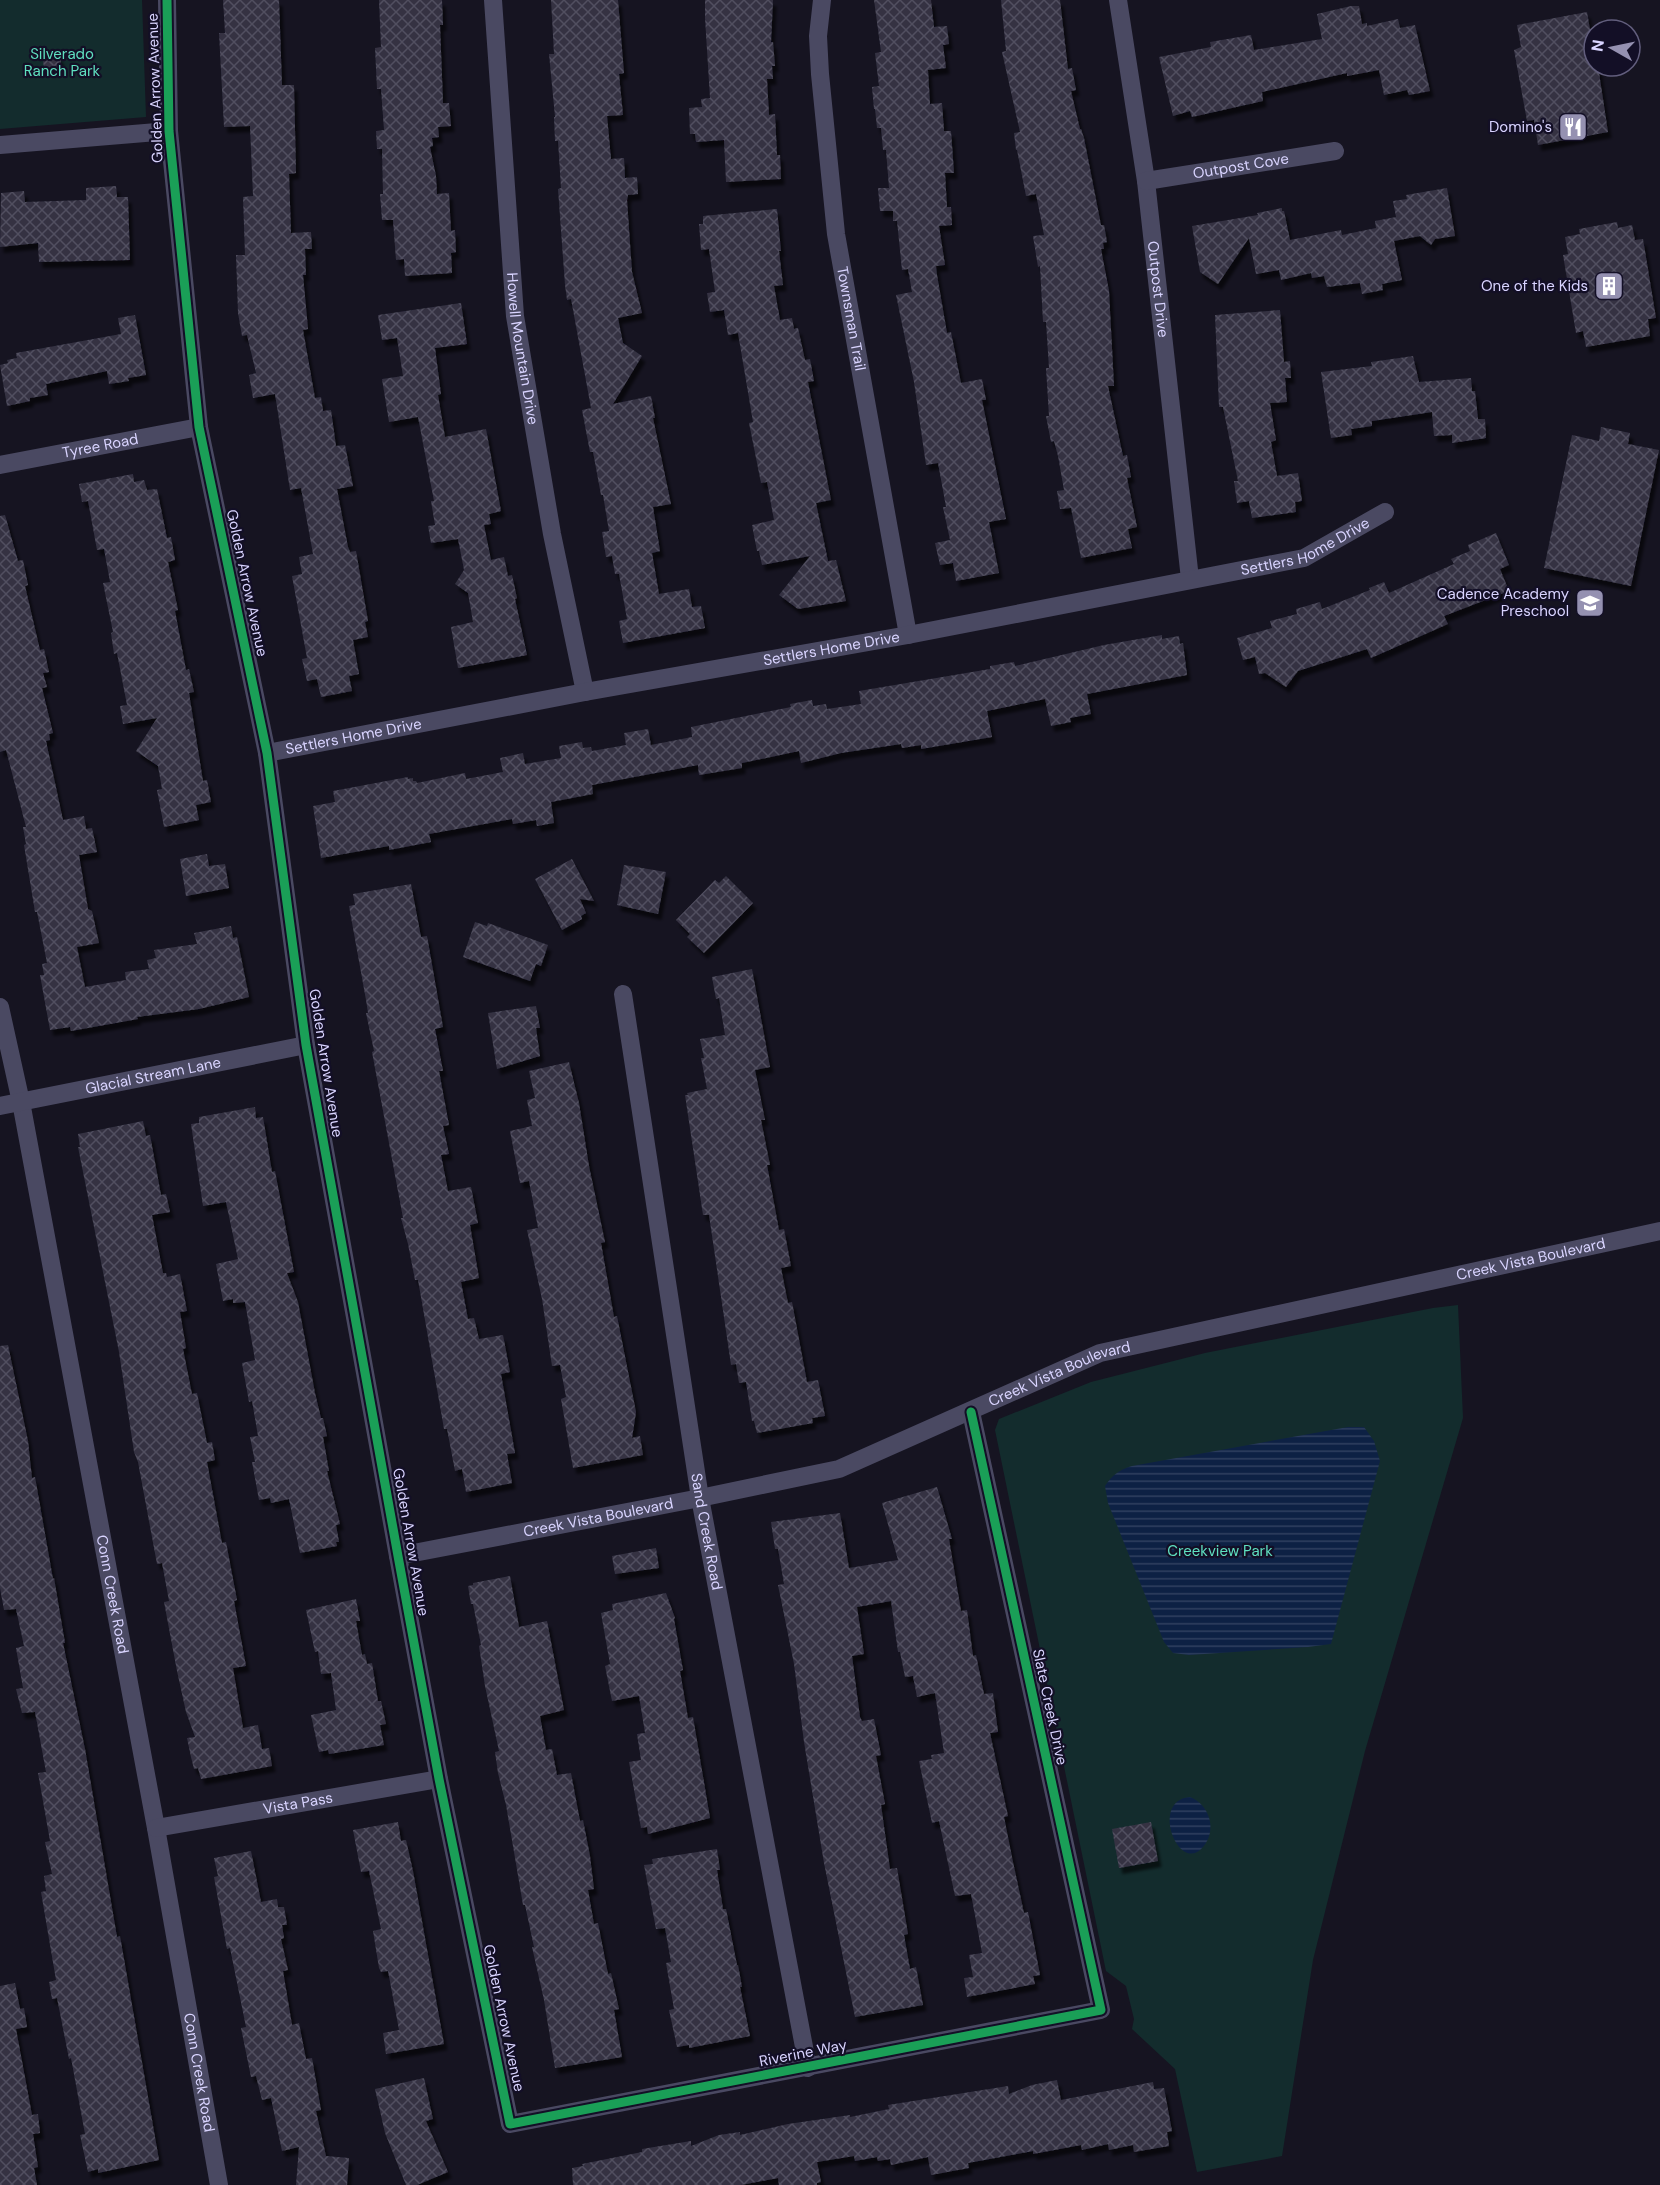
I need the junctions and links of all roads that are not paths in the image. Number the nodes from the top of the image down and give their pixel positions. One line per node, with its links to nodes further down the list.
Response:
1 (167, 0): 5 (street, Golden Arrow Avenue)
2 (493, 0): 14 (street, Howell Mountain Drive)
3 (822, 0): 13 (street, Townsman Trail)
4 (1118, 0): 8 (street, Outpost Drive)
5 (169, 131): 6 (street); 9 (street, Golden Arrow Avenue)
6 (0, 146)
7 (1335, 151): 8 (street, Outpost Cove)
8 (1146, 181): 12 (street, Outpost Drive)
9 (199, 427): 10 (street, Tyree Road); 15 (street, Golden Arrow Avenue)
10 (0, 465)
11 (1385, 512): 12 (street, Settlers Home Drive)
12 (1190, 579): 13 (street, Settlers Home Drive)
13 (908, 635): 14 (street, Settlers Home Drive)
14 (585, 692): 15 (street, Settlers Home Drive)
15 (267, 753): 18 (street, Golden Arrow Avenue)
16 (623, 994): 23 (street, Sand Creek Road)
17 (0, 1007): 19 (street, Conn Creek Road)
18 (306, 1045): 19 (street, Glacial Stream Lane); 24 (street, Golden Arrow Avenue)
19 (21, 1102): 20 (street, Glacial Stream Lane); 26 (street, Conn Creek Road)
20 (0, 1106)
21 (1660, 1231): 22 (street, Creek Vista Boulevard)
22 (971, 1412): 23 (street, Creek Vista Boulevard); 27 (street, Slate Creek Drive)
23 (700, 1498): 24 (street, Creek Vista Boulevard); 28 (street, Sand Creek Road)
24 (398, 1556): 25 (street, Golden Arrow Avenue)
25 (439, 1779): 26 (street, Vista Pass); 29 (street, Golden Arrow Avenue)
26 (156, 1828): 30 (street, Conn Creek Road)
27 (1101, 2010): 28 (street, Riverine Way)
28 (808, 2068): 29 (street, Riverine Way)
29 (510, 2124)
30 (219, 2185)

